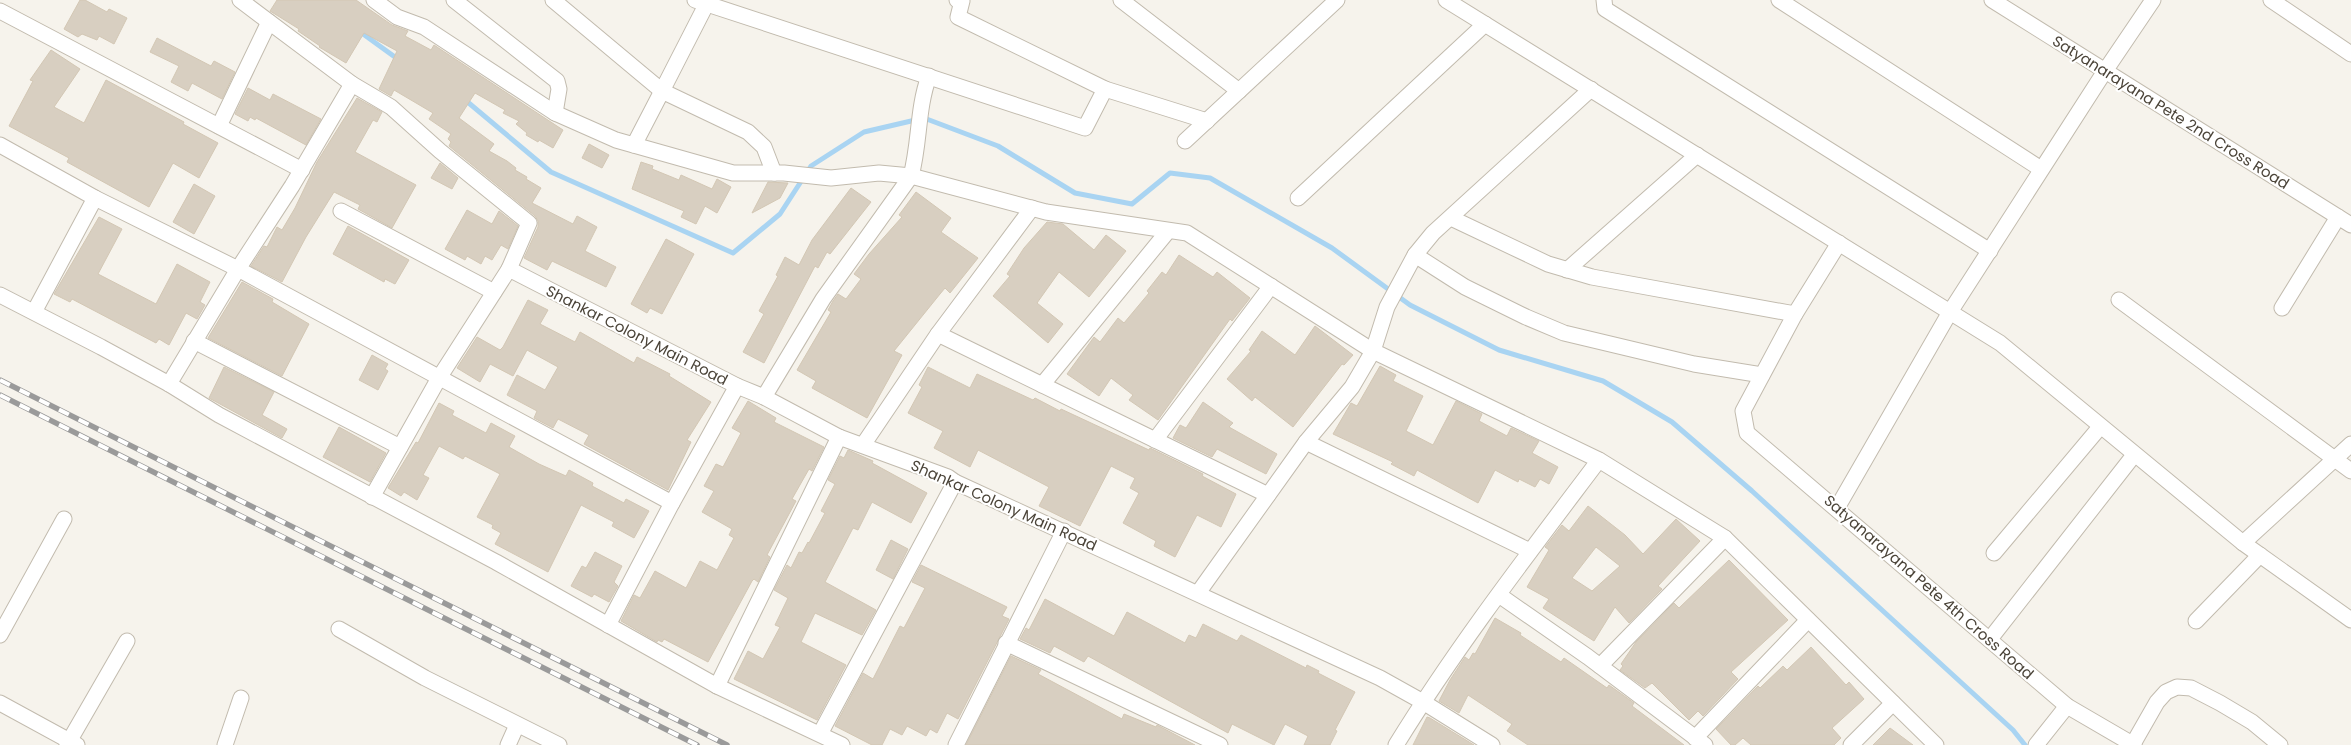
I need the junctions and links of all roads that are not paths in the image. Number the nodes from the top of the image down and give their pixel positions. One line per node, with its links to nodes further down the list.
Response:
1 (240, 0): 16 (street)
2 (374, 0): 26 (street)
3 (454, 0): 26 (street)
4 (554, 0): 24 (street)
5 (957, 0): 22 (street)
6 (1121, 0): 25 (street)
7 (1337, 0): 25 (street)
8 (1446, 0): 17 (street)
9 (1604, 0): 45 (street)
10 (1779, 0): 34 (street)
11 (1992, 0): 19 (street, Satyanarayana Pete 2nd Cross Road)
12 (2153, 0): 19 (street)
13 (2271, 0): 18 (street)
14 (701, 2): 20 (street); 24 (street)
15 (0, 11): 28 (street)
16 (270, 22): 21 (street); 28 (street)
17 (1485, 24): 23 (street); 38 (street)
18 (2351, 54)
19 (2105, 71): 34 (street); 42 (street, Satyanarayana Pete 2nd Cross Road)
20 (929, 76): 22 (street); 36 (street)
21 (352, 84): 33 (street); 48 (street)
22 (1104, 89): 27 (street)
23 (1591, 89): 32 (street); 41 (street)
24 (662, 91): 31 (street); 35 (street)
25 (1239, 91): 27 (street)
26 (555, 113): 31 (street)
27 (1207, 121): 29 (street)
28 (219, 126): 33 (street)
29 (1185, 141)
30 (0, 145): 37 (street)
31 (634, 145): 35 (street)
32 (1697, 155): 44 (street); 49 (street)
33 (302, 170): 47 (street)
34 (2042, 170): 45 (street)
35 (779, 173): 36 (street)
36 (911, 176): 39 (street); 66 (street)
37 (95, 198): 47 (street); 55 (street)
38 (1298, 198)
39 (1032, 208): 43 (street); 58 (street)
40 (341, 211): 51 (street)
41 (1451, 218): 46 (street); 49 (street)
42 (2344, 221): 54 (street)
43 (1168, 231): 50 (street); 64 (street)
44 (1839, 243): 56 (street); 57 (street)
45 (1990, 251): 56 (street)
46 (1415, 255): 60 (street); 61 (street)
47 (238, 268): 59 (street); 62 (street)
48 (509, 269): 51 (street); 65 (street, Shankar Colony Main Road)
49 (1567, 270): 57 (street)
50 (1271, 286): 60 (street); 69 (street)
51 (494, 292): 62 (street)
52 (0, 295): 55 (street)
53 (2119, 300): 75 (street)
54 (2282, 308)
55 (34, 312): 63 (street)
56 (1950, 312): 67 (street); 82 (street)
57 (1795, 314): 61 (street)
58 (938, 334): 64 (street); 72 (street)
59 (194, 341): 63 (street); 73 (street)
60 (1373, 351): 70 (street); 76 (street)
61 (1762, 375): 82 (street, Satyanarayana Pete 4th Cross Road)
62 (439, 378): 73 (street); 81 (street)
63 (169, 384): 80 (street)
64 (1042, 385): 69 (street)
65 (737, 386): 66 (street, Shankar Colony Main Road); 81 (street)
66 (764, 397): 68 (street, Shankar Colony Main Road)
67 (2100, 427): 74 (street); 88 (street)
68 (839, 437): 72 (street, Shankar Colony Main Road); 102 (street)
69 (1155, 440): 79 (street)
70 (1306, 442): 79 (street); 87 (street)
71 (2351, 444): 75 (street)
72 (863, 445): 78 (street, Shankar Colony Main Road)
73 (400, 447): 80 (street)
74 (2134, 455): 86 (street); 98 (street)
75 (2335, 459): 77 (street); 86 (street)
76 (1599, 460): 85 (street); 87 (street)
77 (2351, 471)
78 (955, 482): 84 (street, Shankar Colony Main Road); 109 (street)
79 (1268, 495): 90 (street)
80 (372, 497): 95 (street)
81 (672, 503): 95 (street)
82 (1837, 508): 98 (street, Satyanarayana Pete 4th Cross Road)
83 (64, 519): 97 (street)
84 (1064, 531): 90 (street, Shankar Colony Main Road); 100 (street)
85 (1725, 538): 92 (street); 101 (street)
86 (2242, 542): 89 (street)
87 (1530, 551): 91 (street)
88 (1994, 554)
89 (2260, 555): 93 (street); 94 (street)
90 (1198, 593): 105 (street, Shankar Colony Main Road)
91 (1500, 594): 101 (street); 105 (street)
92 (1808, 620): 106 (street); 110 (street)
93 (2351, 620)
94 (2196, 621)
95 (608, 625): 102 (street)
96 (339, 629): 108 (street)
97 (0, 635)
98 (1990, 639): 107 (street, Satyanarayana Pete 4th Cross Road)
99 (127, 641): 111 (street)
100 (1006, 643): 116 (street); 117 (street)
101 (1600, 666): 110 (street)
102 (717, 686): 109 (street)
103 (241, 698): 112 (street)
104 (0, 702): 111 (street)
105 (1423, 702): 118 (street); 119 (street, Shankar Colony Main Road)
106 (1893, 703): 120 (street); 121 (street)
107 (2067, 706): 122 (street); 123 (street, Satyanarayana Pete 4th Cross Road)
108 (517, 725): 113 (street); 114 (street)
109 (820, 734): 115 (street)
110 (1700, 741)
111 (71, 744)
112 (224, 745)
113 (508, 745)
114 (559, 745)
115 (842, 745)
116 (956, 745)
117 (1220, 745)
118 (1396, 745)
119 (1492, 745)
120 (1851, 745)
121 (1936, 745)
122 (2036, 745)
123 (2133, 745): 124 (street)
124 (2280, 745)

